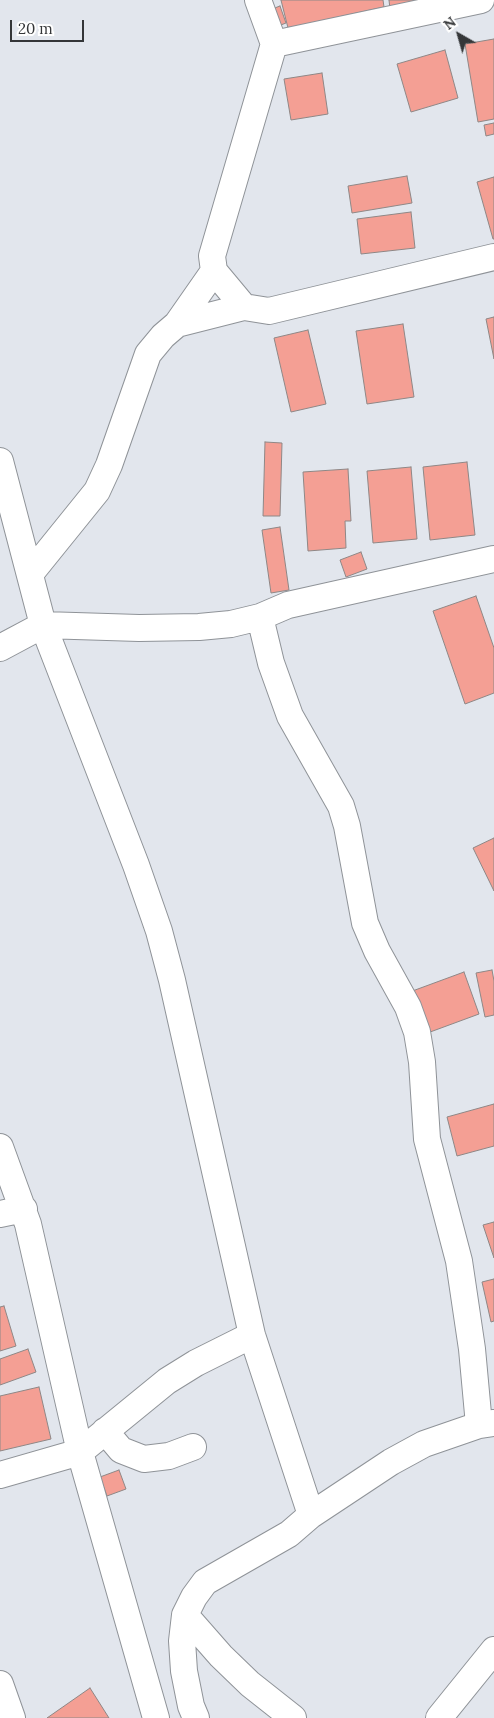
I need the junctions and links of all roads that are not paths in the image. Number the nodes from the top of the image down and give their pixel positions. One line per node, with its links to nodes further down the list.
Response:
1 (258, 0): 3 (street)
2 (481, 0): 3 (street)
3 (274, 44): 5 (street)
4 (494, 257): 6 (street)
5 (214, 271): 6 (street); 7 (street)
6 (244, 307): 7 (street)
7 (177, 324): 10 (street)
8 (0, 461): 10 (street)
9 (494, 559): 11 (street)
10 (30, 574): 12 (street)
11 (260, 616): 12 (street); 17 (street)
12 (44, 625): 13 (street); 16 (street)
13 (0, 648)
14 (0, 1147): 15 (street)
15 (12, 1212): 20 (street)
16 (252, 1335): 18 (street); 22 (street)
17 (486, 1424): 22 (street)
18 (105, 1431): 19 (street); 20 (street)
19 (193, 1447)
20 (80, 1452): 21 (street); 27 (street)
21 (0, 1476)
22 (311, 1514): 23 (street)
23 (186, 1615): 28 (street); 29 (street)
24 (494, 1650): 30 (street)
25 (0, 1684): 26 (street)
26 (12, 1718)
27 (156, 1718)
28 (196, 1718)
29 (293, 1718)
30 (439, 1718)

